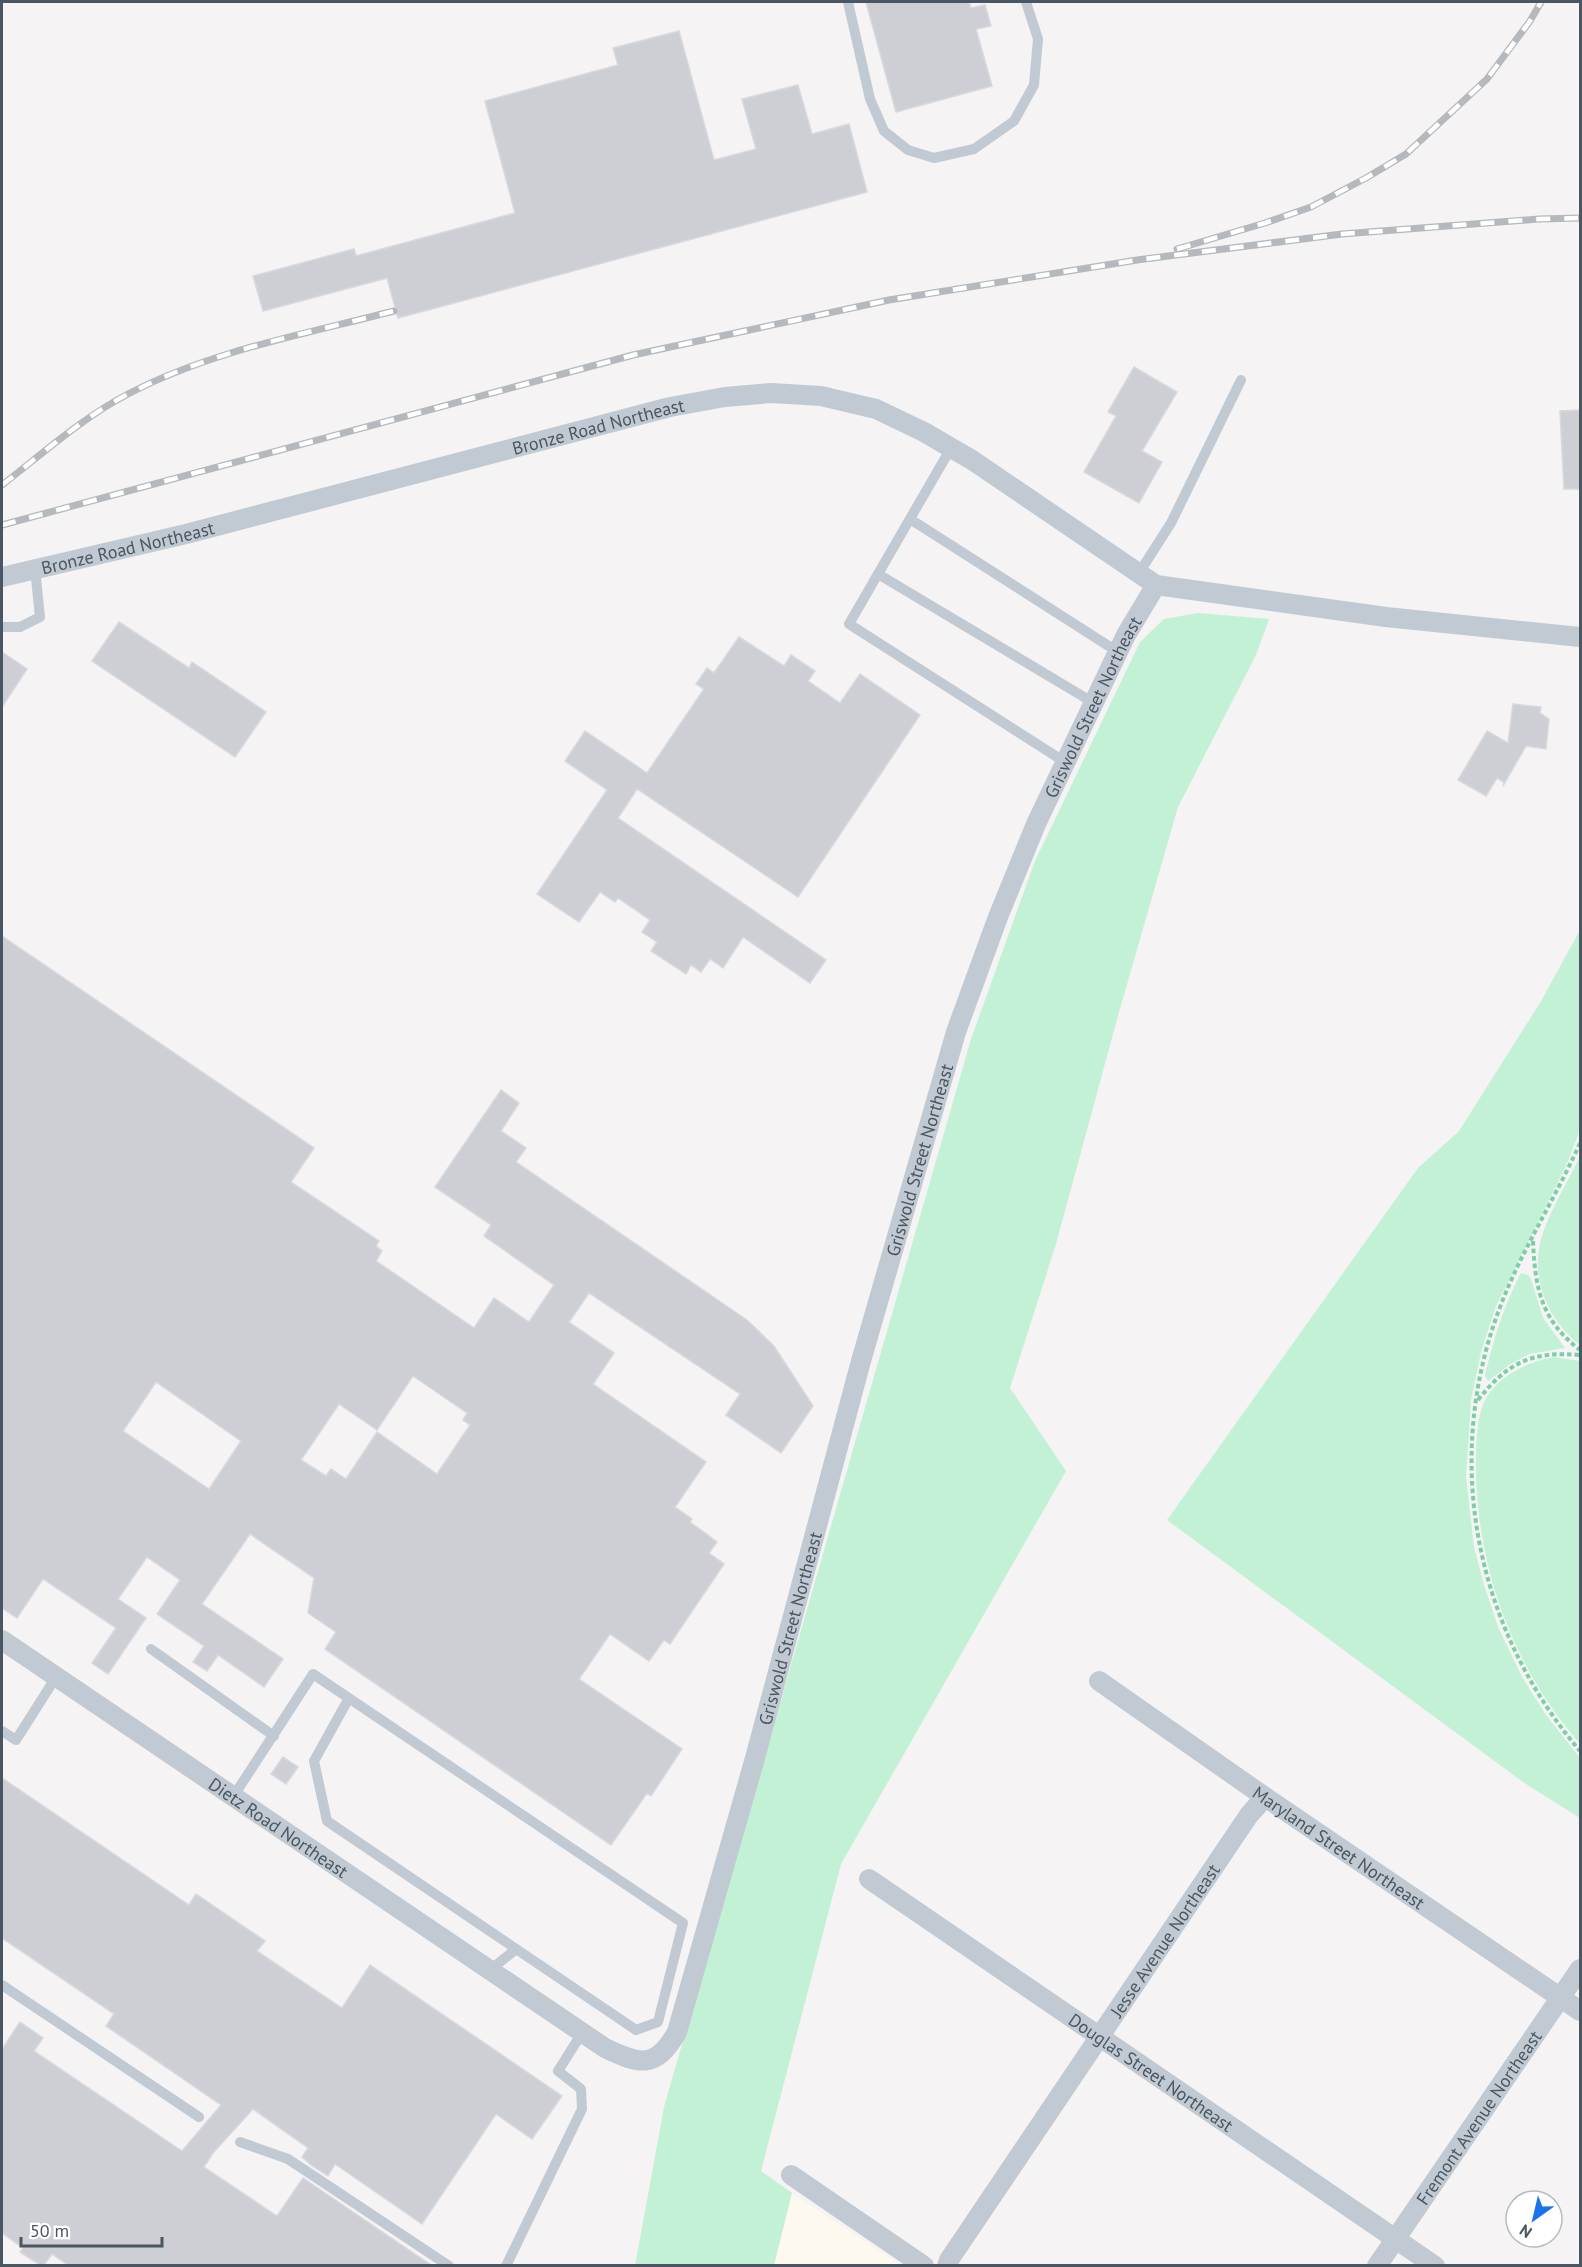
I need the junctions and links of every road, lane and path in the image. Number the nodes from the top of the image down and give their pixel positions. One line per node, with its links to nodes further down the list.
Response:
1 (848, 2): 2 (lane)
2 (1026, 2)
3 (1241, 380): 7 (lane)
4 (951, 448): 5 (lane); 6 (street, Bronze Road Northeast); 7 (street, Bronze Road Northeast)
5 (910, 519): 8 (lane); 13 (lane)
6 (35, 569): 9 (street, Bronze Road Northeast); 11 (lane)
7 (1138, 573): 10 (street, Bronze Road Northeast)
8 (878, 574): 14 (lane); 15 (lane)
9 (2, 577)
10 (1156, 585): 12 (street); 13 (street, Griswold Street Northeast)
11 (2, 627)
12 (1581, 637)
13 (1118, 652): 14 (street, Griswold Street Northeast)
14 (1094, 703): 15 (street, Griswold Street Northeast)
15 (1065, 762): 38 (street, Griswold Street Northeast)
16 (1581, 1143): 17 (path)
17 (1533, 1239): 18 (path); 19 (path)
18 (1581, 1353): 19 (path)
19 (1476, 1402): 27 (path)
20 (2, 1640): 22 (street, Dietz Road Northeast)
21 (151, 1649): 26 (lane)
22 (56, 1677): 25 (lane); 28 (street, Dietz Road Northeast)
23 (1099, 1681): 29 (street, Maryland Street Northeast)
24 (349, 1698): 26 (lane); 31 (lane); 31 (lane)
25 (2, 1731)
26 (274, 1736): 28 (lane)
27 (1581, 1751)
28 (233, 1797): 33 (street, Dietz Road Northeast)
29 (1265, 1797): 35 (street, Maryland Street Northeast); 39 (street, Jesse Avenue Northeast)
30 (869, 1879): 39 (street, Douglas Street Northeast)
31 (516, 1949): 33 (lane)
32 (1581, 1969): 35 (street, Fremont Avenue Northeast)
33 (489, 1971): 37 (street, Dietz Road Northeast)
34 (2, 1985): 40 (lane)
35 (1561, 1998): 36 (street, Maryland Street Northeast); 43 (street, Fremont Avenue Northeast)
36 (1581, 2011)
37 (556, 2015): 38 (street, Griswold Street Northeast)
38 (582, 2033): 45 (lane)
39 (1099, 2038): 43 (street, Douglas Street Northeast); 47 (street, Jesse Avenue Northeast)
40 (199, 2117)
41 (240, 2142): 44 (lane)
42 (791, 2175): 46 (street)
43 (1395, 2238): 48 (street, Fremont Avenue Northeast); 49 (street, Douglas Street Northeast)
44 (448, 2265)
45 (506, 2265)
46 (924, 2265)
47 (947, 2265)
48 (1377, 2265)
49 (1435, 2265)

